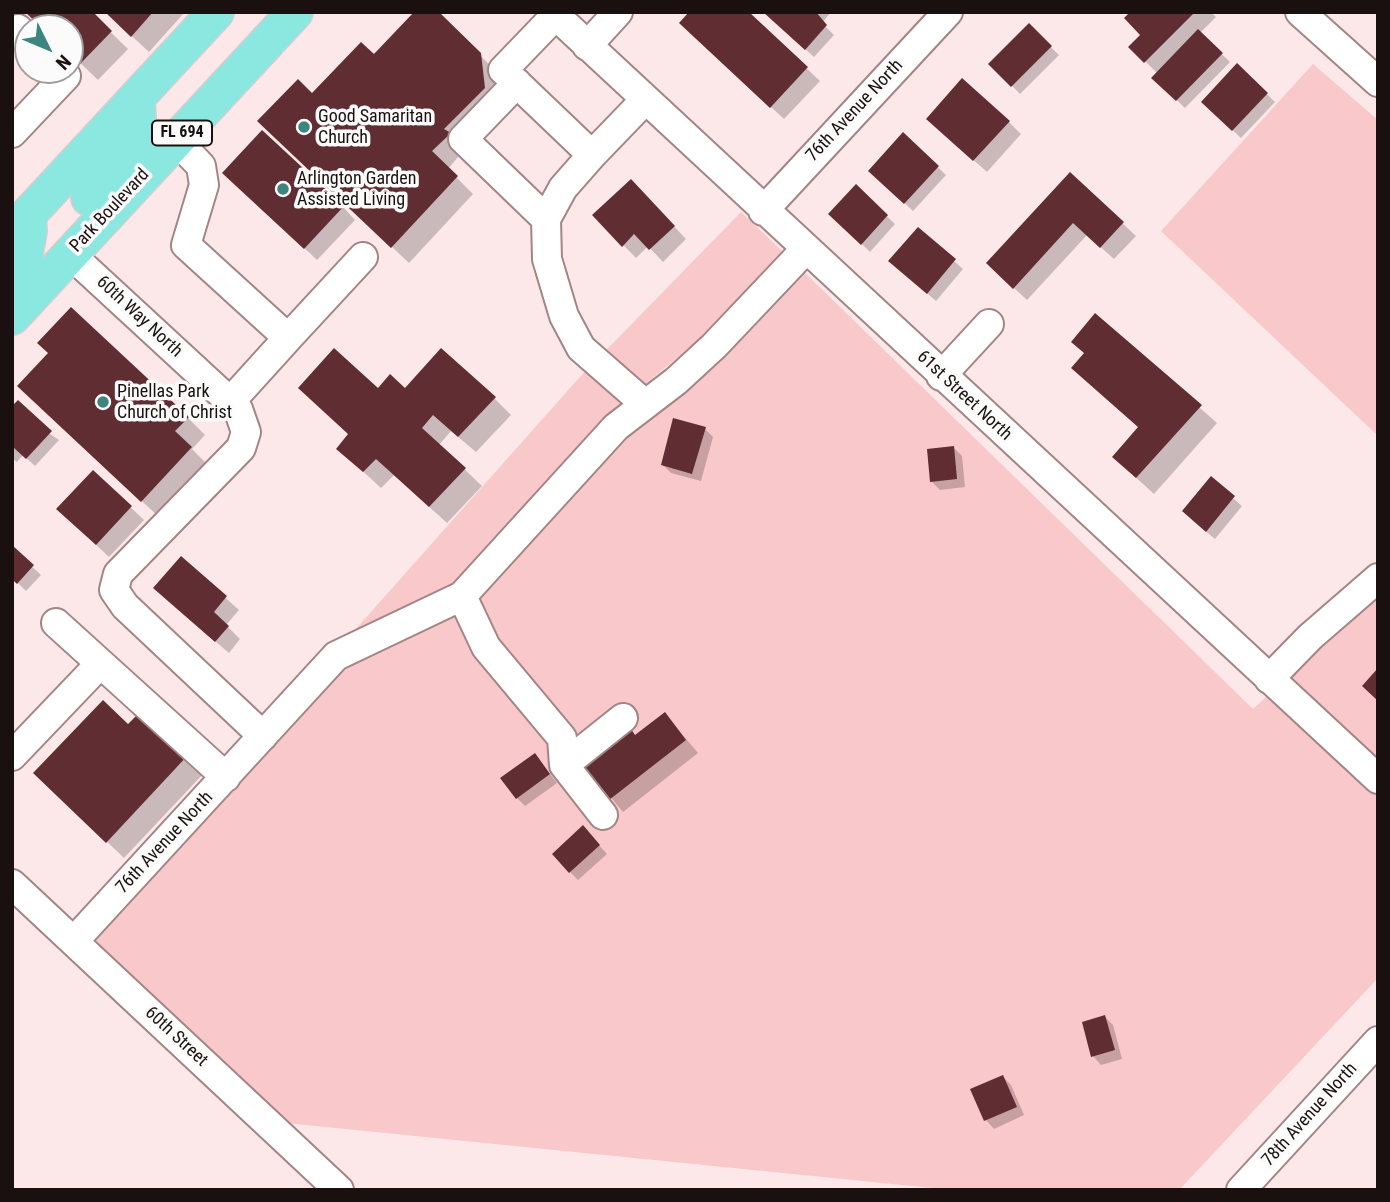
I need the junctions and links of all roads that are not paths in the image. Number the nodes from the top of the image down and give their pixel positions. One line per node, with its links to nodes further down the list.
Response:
1 (216, 12): 11 (main road)
2 (295, 12): 14 (main road, Park Boulevard / FL 694)
3 (618, 12): 7 (street)
4 (948, 12): 16 (street, 76th Avenue North)
5 (1300, 12): 8 (street)
6 (553, 14): 7 (street, 61st Street North); 9 (street)
7 (587, 46): 12 (street, 61st Street North)
8 (1378, 82)
9 (517, 83): 15 (street); 18 (street)
10 (58, 84): 13 (street)
11 (137, 97): 17 (main road); 20 (main road)
12 (645, 100): 15 (street); 16 (street, 61st Street North)
13 (12, 133)
14 (176, 140): 20 (main road, Park Boulevard / FL 694); 25 (street)
15 (592, 155): 18 (street)
16 (763, 211): 19 (street, 61st Street North)
17 (18, 216): 22 (main road)
18 (546, 219): 27 (street)
19 (805, 250): 26 (street, 61st Street North); 27 (street)
20 (70, 254): 23 (main road, Park Boulevard / FL 694); 28 (street, 60th Way North)
21 (363, 257): 25 (street)
22 (12, 278)
23 (12, 317)
24 (989, 324): 26 (street)
25 (288, 338): 28 (street)
26 (942, 376): 33 (street, 61st Street North)
27 (645, 404): 30 (street)
28 (234, 405): 35 (street)
29 (1378, 578): 33 (street)
30 (463, 596): 35 (street, 76th Avenue North); 37 (street)
31 (56, 623): 32 (street)
32 (100, 664): 36 (street); 38 (street)
33 (1269, 679): 39 (street, 61st Street North)
34 (623, 718): 37 (street)
35 (259, 740): 38 (street, 76th Avenue North)
36 (12, 756)
37 (564, 765): 40 (street)
38 (226, 777): 42 (street, 76th Avenue North)
39 (1378, 779)
40 (603, 815)
41 (12, 884): 42 (street, 60th Street)
42 (74, 941): 44 (street, 60th Street)
43 (1378, 1041): 45 (street, 78th Avenue North)
44 (339, 1190)
45 (1241, 1190)

